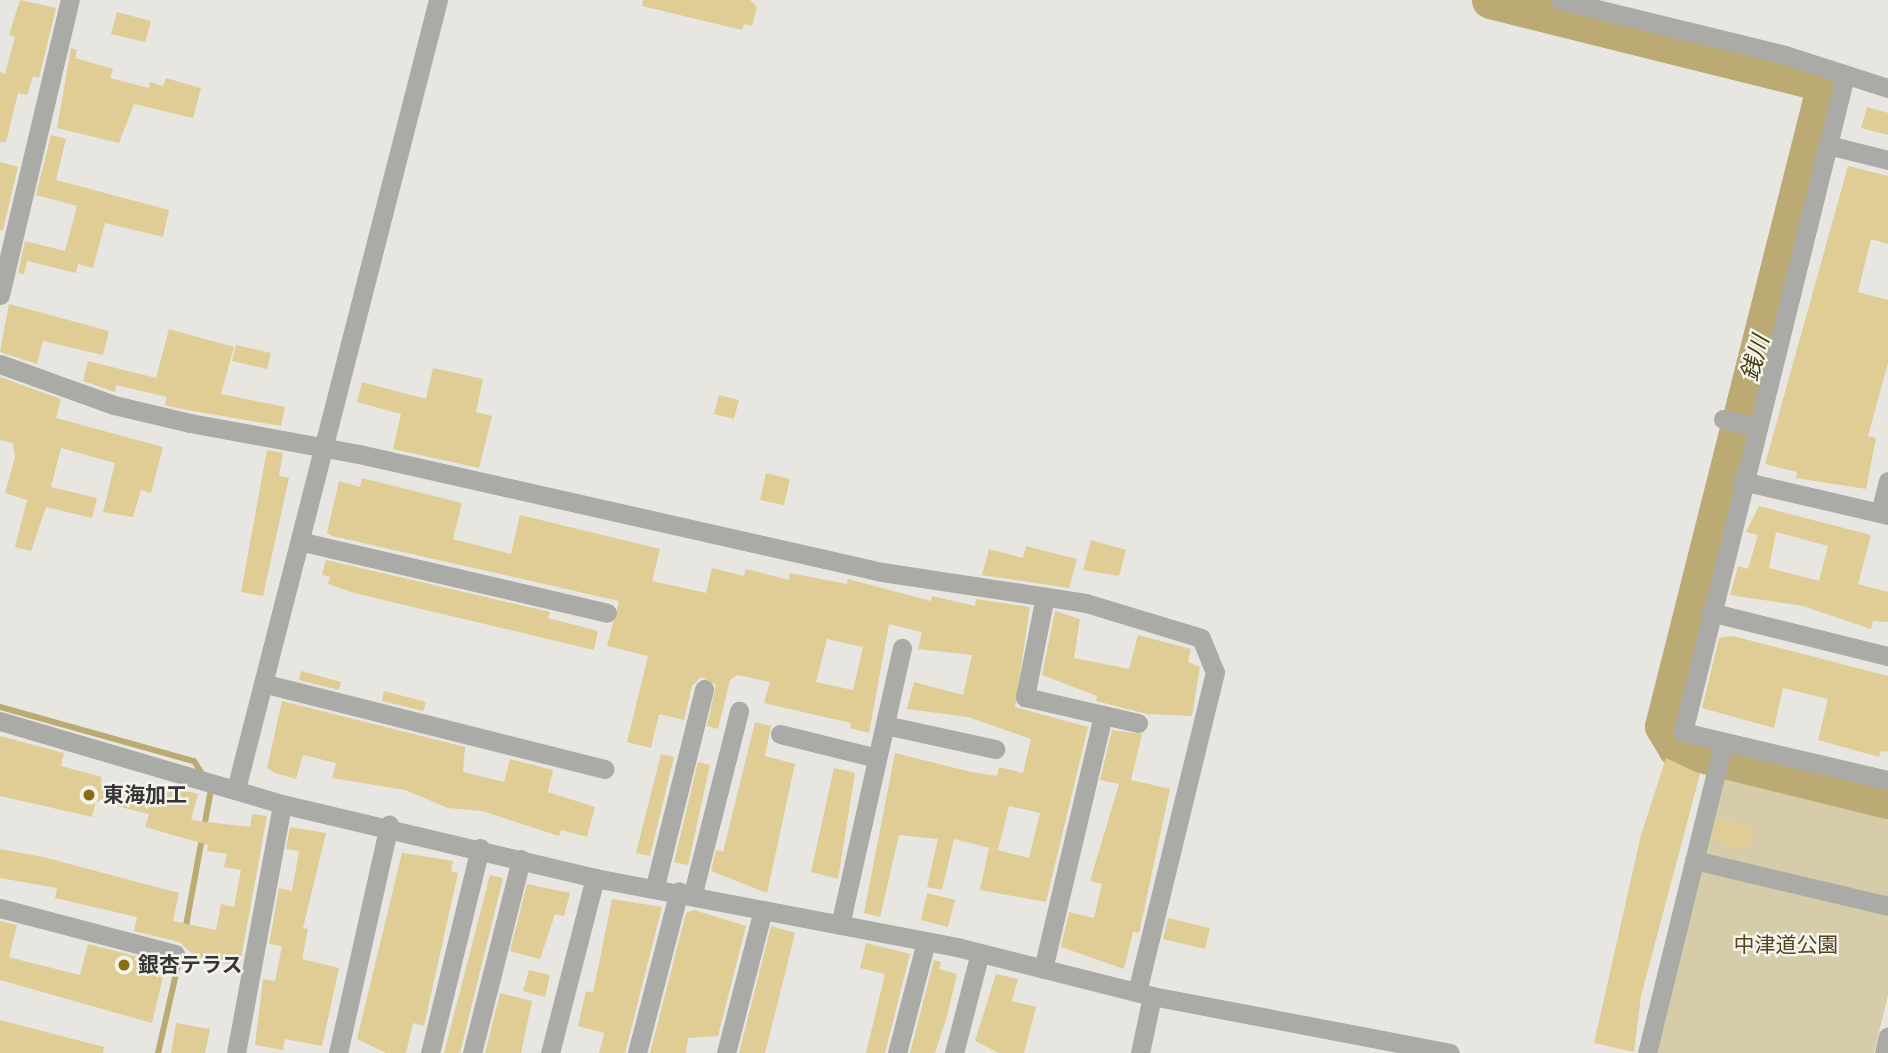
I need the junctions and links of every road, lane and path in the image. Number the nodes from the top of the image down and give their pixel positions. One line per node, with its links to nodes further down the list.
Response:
1 (70, 0): 8 (street)
2 (438, 0): 12 (street)
3 (1560, 0): 4 (street)
4 (1845, 76): 5 (street); 6 (street)
5 (1888, 88)
6 (1832, 146): 7 (street); 11 (street)
7 (1888, 160)
8 (0, 295)
9 (0, 364): 12 (street)
10 (1723, 419): 11 (street)
11 (1755, 427): 13 (street)
12 (321, 446): 16 (street); 17 (street)
13 (1742, 481): 15 (street); 18 (street)
14 (1888, 481): 15 (street)
15 (1884, 514)
16 (303, 542): 19 (street); 22 (street)
17 (1044, 601): 25 (street); 52 (street)
18 (1710, 612): 21 (street); 31 (street)
19 (607, 613)
20 (902, 648): 28 (street)
21 (1888, 656)
22 (266, 684): 33 (street); 35 (street)
23 (705, 689): 42 (street)
24 (739, 711): 43 (street)
25 (1103, 715): 27 (street); 51 (street)
26 (0, 720): 35 (street)
27 (1138, 723)
28 (885, 725): 30 (street); 32 (street)
29 (780, 734): 32 (street)
30 (995, 749)
31 (1721, 755): 34 (street); 40 (street)
32 (877, 758): 47 (street)
33 (604, 769)
34 (1888, 780)
35 (237, 785): 36 (street)
36 (282, 804): 37 (street); 54 (street)
37 (389, 825): 38 (street); 55 (street)
38 (480, 848): 39 (street); 56 (street)
39 (521, 859): 41 (street); 57 (street)
40 (1695, 860): 44 (street); 65 (street)
41 (595, 878): 42 (street); 58 (street)
42 (654, 886): 43 (street)
43 (686, 892): 46 (street); 59 (street)
44 (1888, 906)
45 (0, 908): 49 (street)
46 (763, 910): 47 (street); 60 (street)
47 (840, 925): 48 (street)
48 (926, 942): 50 (street); 61 (street)
49 (175, 954)
50 (979, 956): 51 (street); 62 (street)
51 (1044, 969): 52 (street)
52 (1145, 994): 63 (street); 64 (street)
53 (1888, 1036): 66 (street)
54 (236, 1053)
55 (338, 1053)
56 (430, 1053)
57 (472, 1053)
58 (550, 1053)
59 (638, 1053)
60 (726, 1053)
61 (897, 1053)
62 (954, 1053)
63 (1140, 1053)
64 (1450, 1053)
65 (1647, 1053)
66 (1884, 1053)

